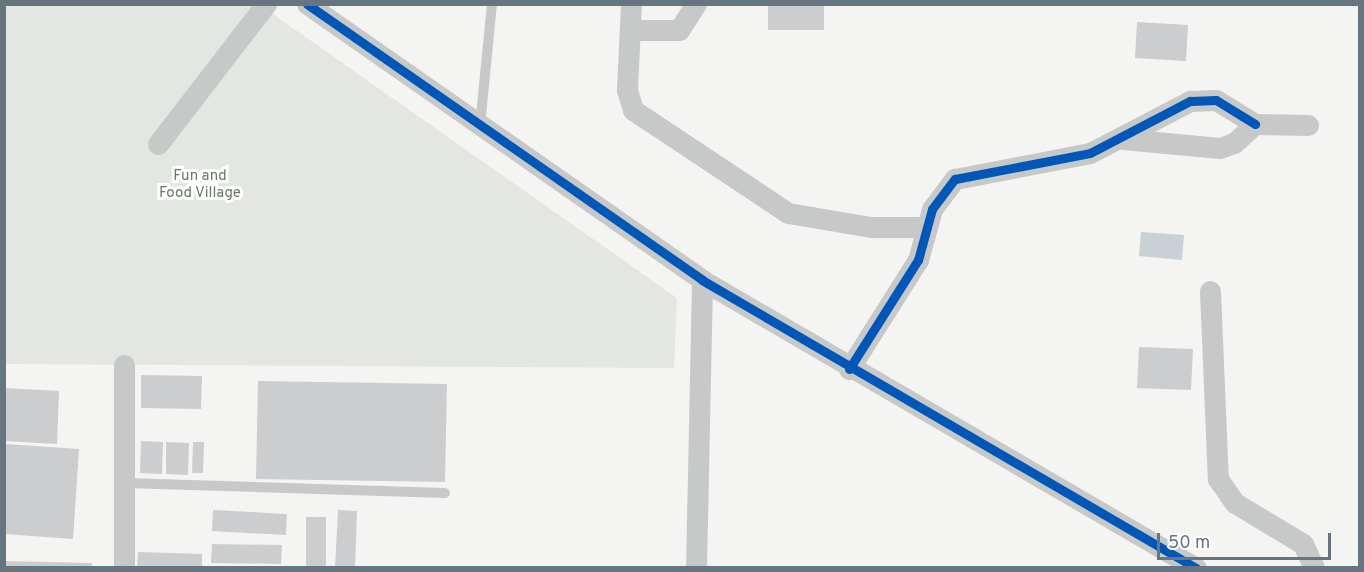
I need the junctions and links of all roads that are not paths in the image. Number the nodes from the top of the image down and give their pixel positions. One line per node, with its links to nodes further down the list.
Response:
1 (266, 4): 11 (street)
2 (307, 4): 9 (street)
3 (492, 4): 9 (lane)
4 (631, 4): 6 (street)
5 (696, 4): 6 (street)
6 (631, 30): 12 (street)
7 (1255, 124): 8 (street); 10 (street); 10 (street)
8 (1308, 126)
9 (480, 127): 13 (street)
10 (1123, 139): 12 (street)
11 (158, 144)
12 (927, 227): 16 (street)
13 (702, 280): 16 (street); 20 (street)
14 (1210, 291): 22 (street)
15 (124, 365): 17 (street)
16 (849, 369): 21 (street)
17 (125, 483): 18 (lane); 19 (street)
18 (445, 493)
19 (124, 567)
20 (696, 567)
21 (1196, 567)
22 (1314, 567)

